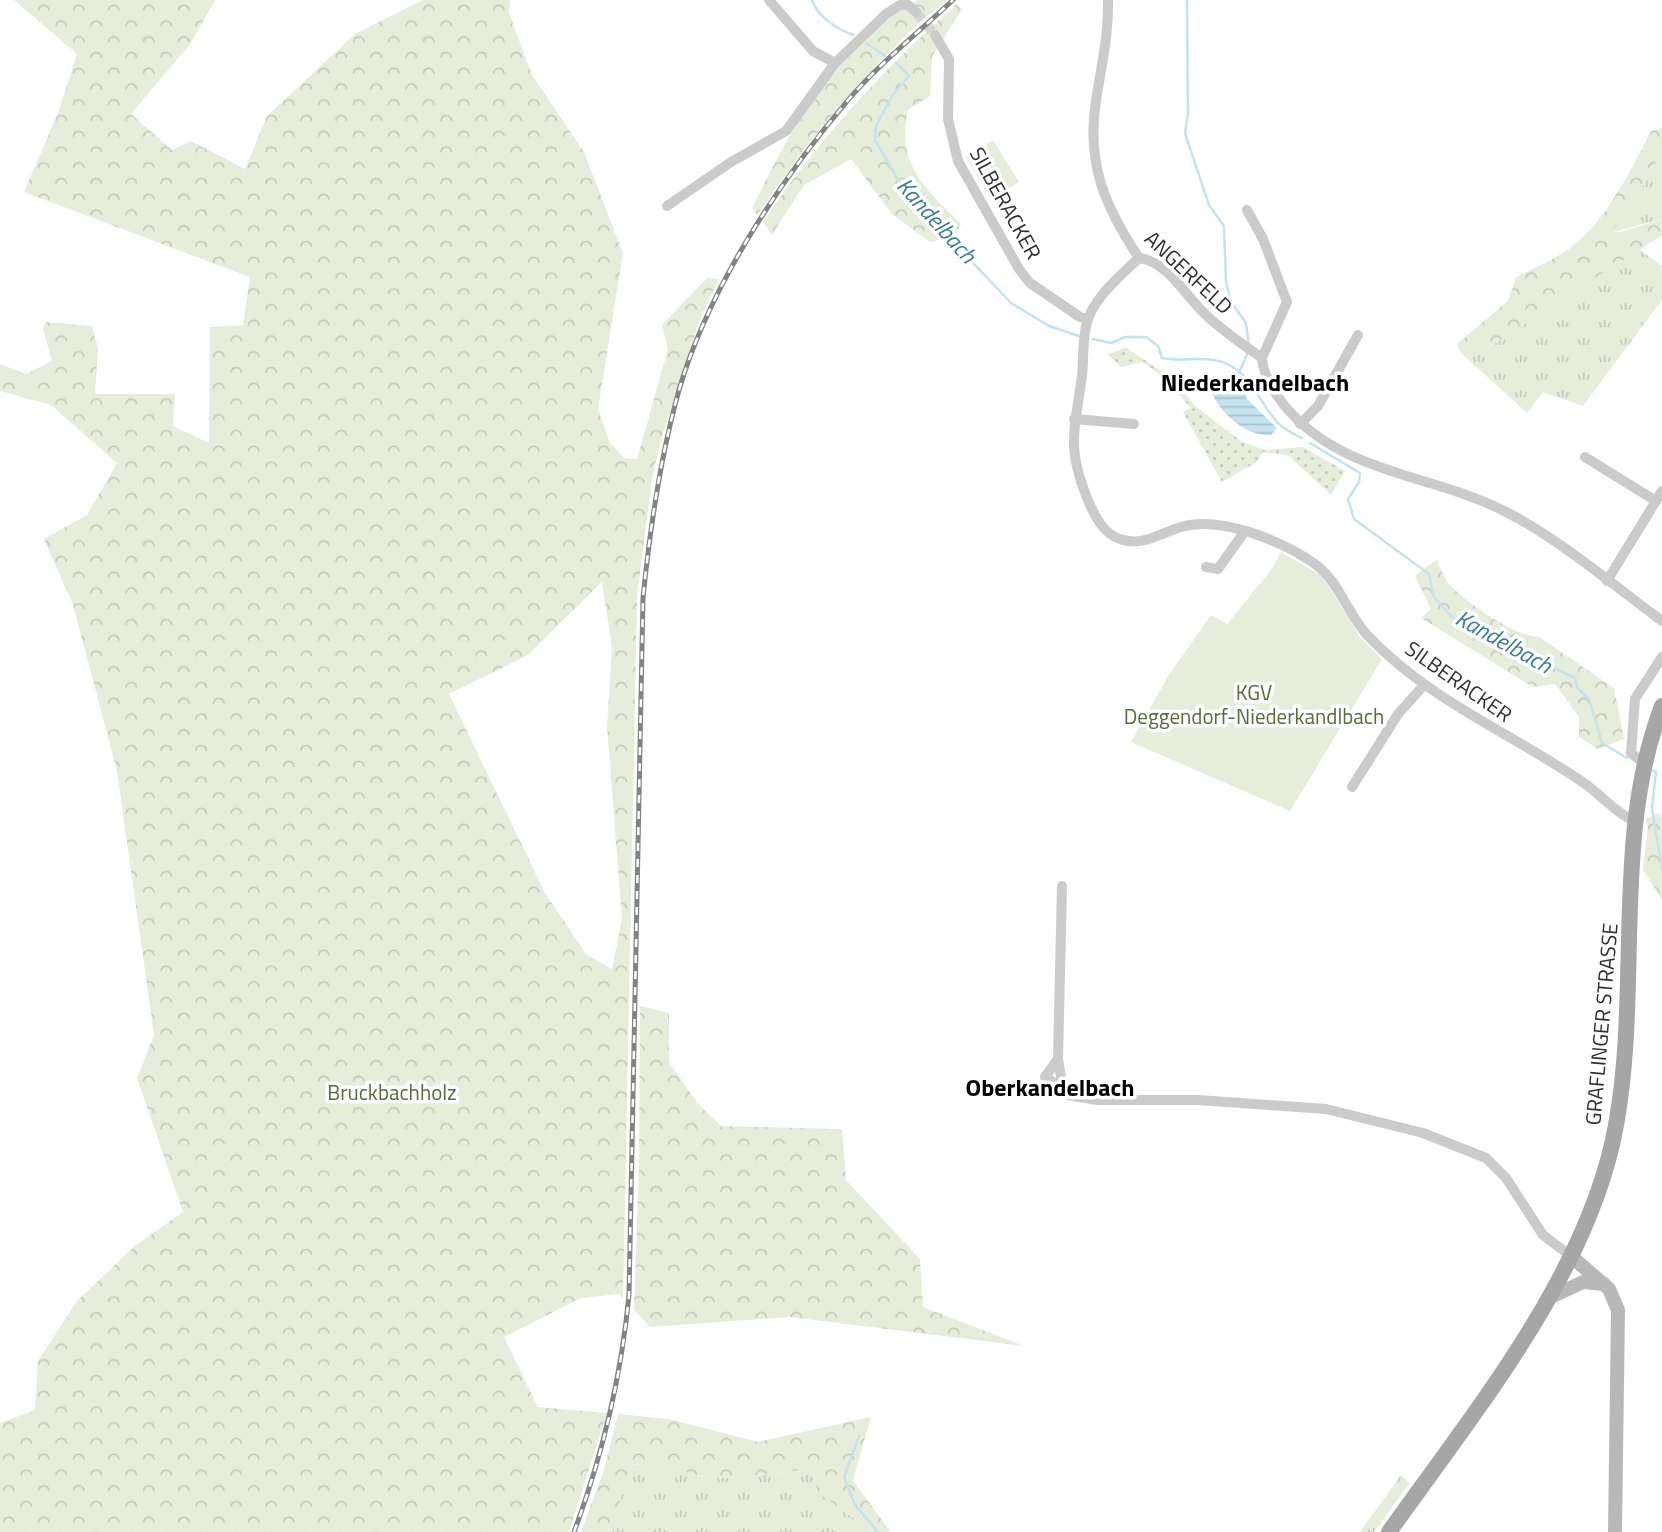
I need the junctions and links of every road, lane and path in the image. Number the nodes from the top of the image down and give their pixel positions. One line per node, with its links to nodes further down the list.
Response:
1 (769, 0): 5 (street)
2 (1108, 0): 8 (street, ANGERFELD)
3 (916, 12): 5 (street)
4 (935, 35): 9 (street, SILBERACKER)
5 (835, 63): 6 (street)
6 (667, 206)
7 (1247, 210): 11 (street)
8 (1139, 258): 9 (street); 11 (street, ANGERFELD)
9 (1088, 319): 12 (street, SILBERACKER)
10 (1358, 335): 14 (street)
11 (1262, 358): 14 (street)
12 (1074, 419): 13 (street); 18 (street, SILBERACKER)
13 (1134, 424)
14 (1300, 424): 20 (street)
15 (1585, 457): 17 (street)
16 (1662, 491): 17 (street)
17 (1656, 501): 20 (street)
18 (1245, 531): 19 (street); 23 (street, SILBERACKER)
19 (1206, 567)
20 (1607, 580): 21 (street)
21 (1662, 621)
22 (1662, 657): 25 (street)
23 (1424, 685): 26 (street); 27 (street, SILBERACKER)
24 (1662, 706): 25 (main road, GRAFLINGER STRASSE)
25 (1645, 764): 27 (main road, GRAFLINGER STRASSE)
26 (1352, 787)
27 (1636, 822): 31 (main road, GRAFLINGER STRASSE)
28 (1062, 887): 29 (street)
29 (1058, 1059): 30 (street); 30 (street)
30 (1063, 1088): 31 (street)
31 (1572, 1258): 32 (main road); 33 (main road, GRAFLINGER STRASSE)
32 (1605, 1284): 33 (main road); 35 (main road)
33 (1549, 1298): 34 (main road, GRAFLINGER STRASSE)
34 (1389, 1532)
35 (1615, 1532)

